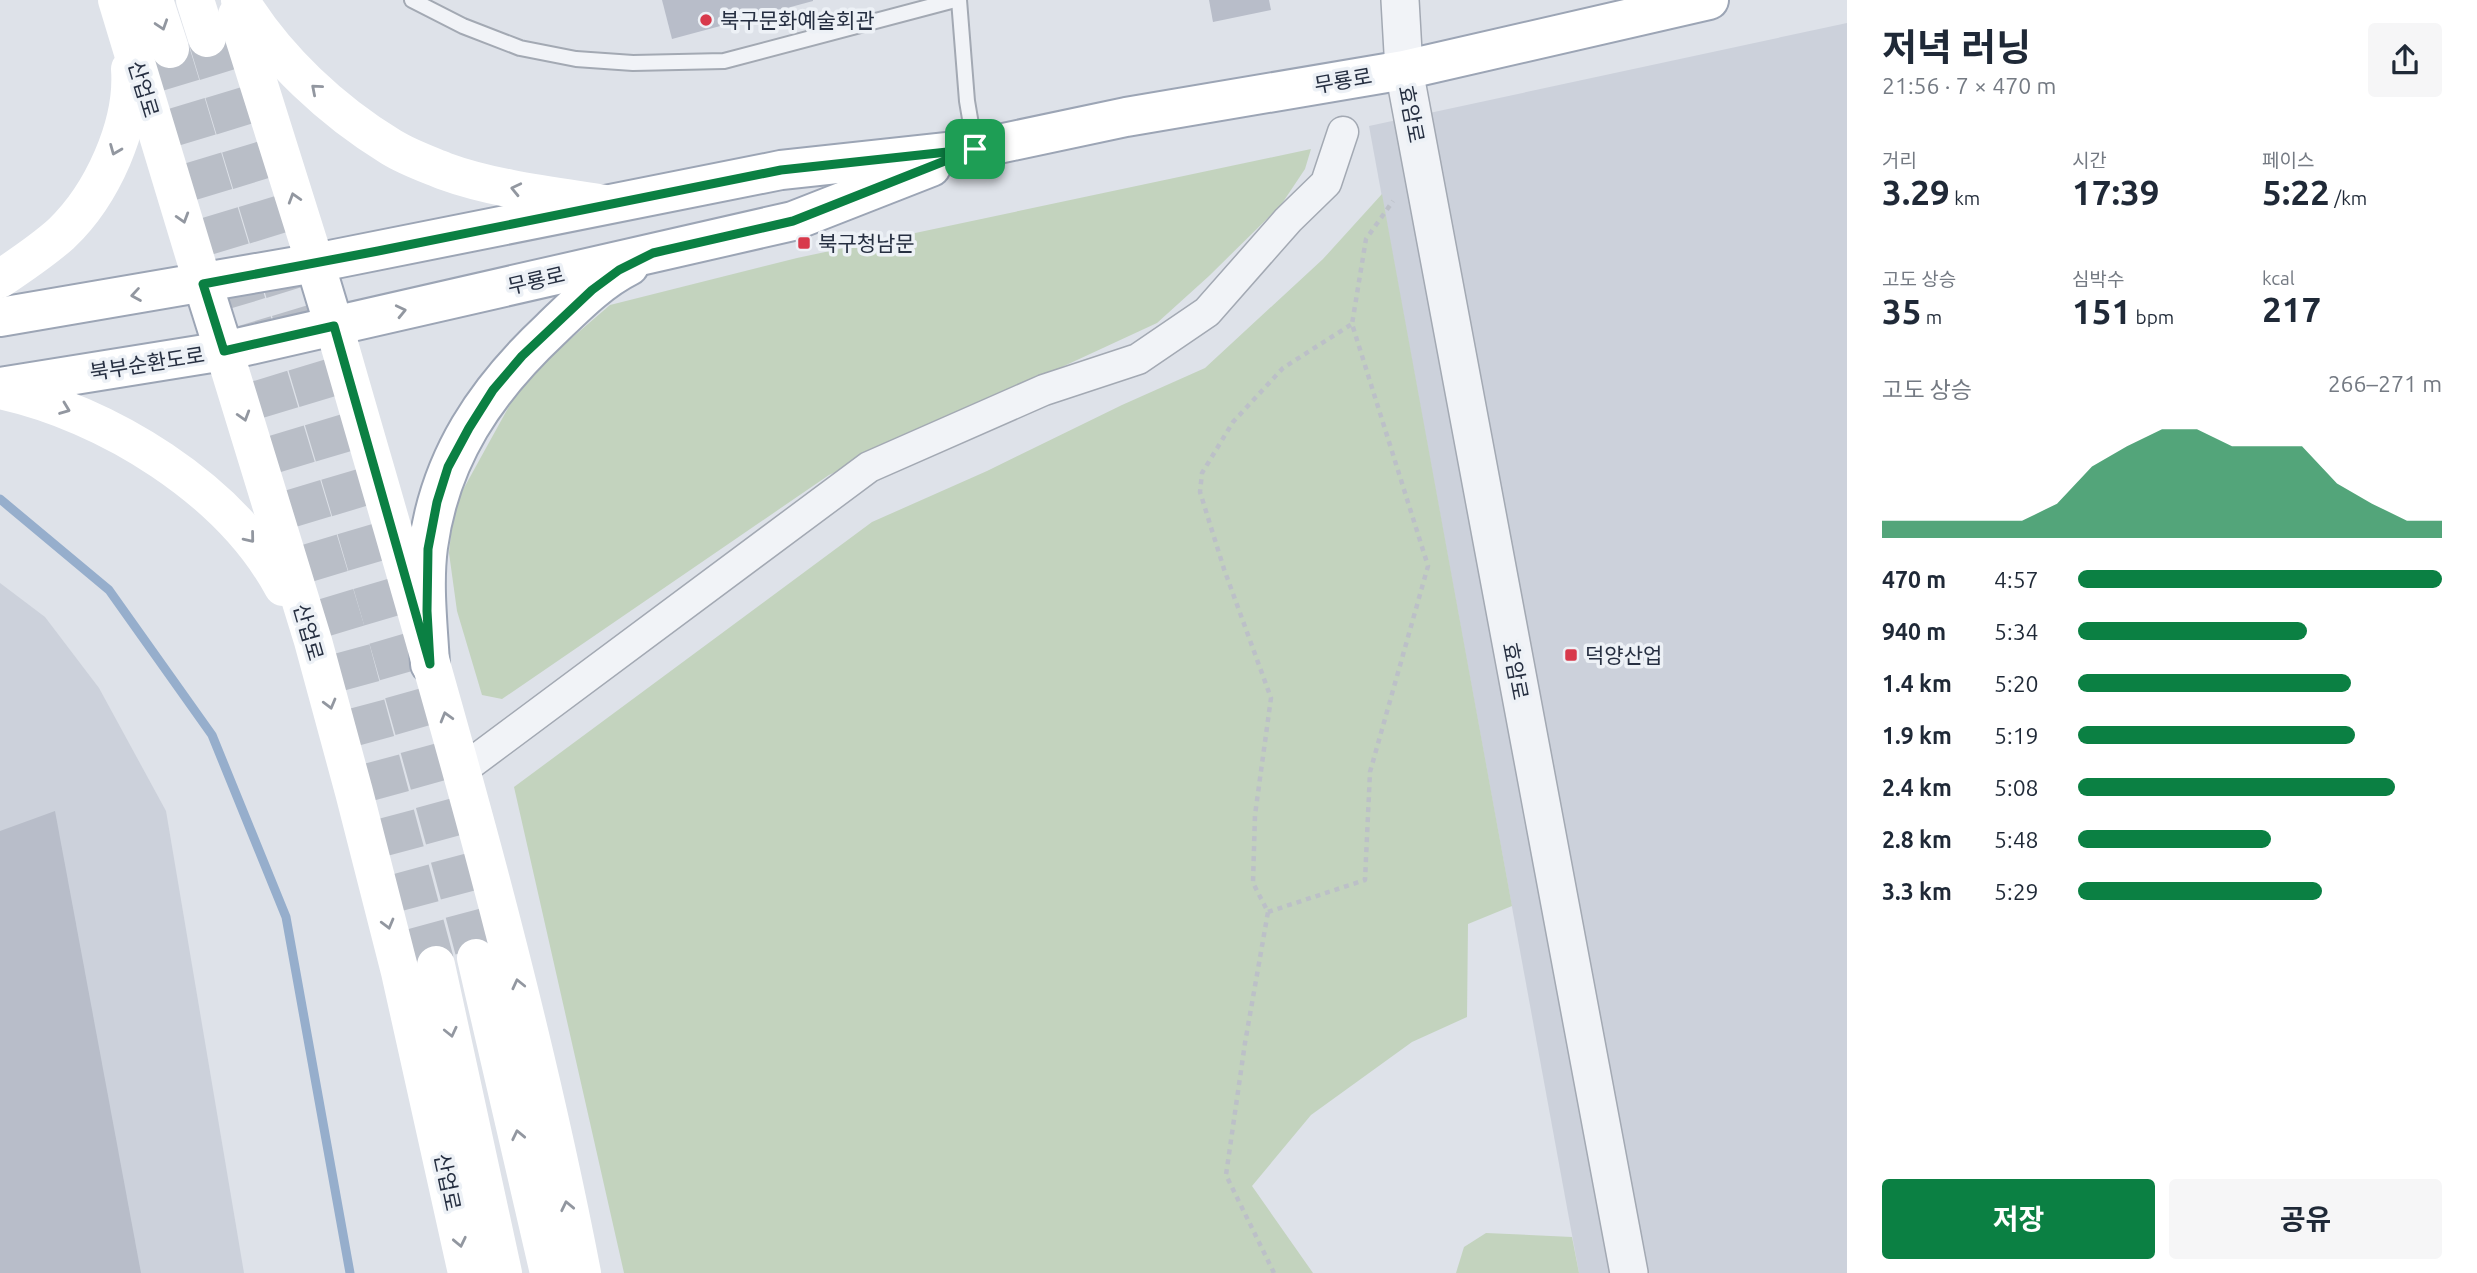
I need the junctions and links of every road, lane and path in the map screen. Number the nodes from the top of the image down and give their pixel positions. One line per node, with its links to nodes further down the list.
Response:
1 (154, 0): 12 (main road, one-way to 12)
2 (195, 0): 11 (main road)
3 (232, 0): 19 (main road, one-way to 3)
4 (240, 0): 17 (main road, one-way to 4)
5 (412, 0): 6 (lane)
6 (957, 0): 15 (lane)
7 (1400, 0): 13 (street, 효암로)
8 (1709, 0): 9 (main road, 무룡로)
9 (1629, 8): 13 (main road, 무룡로)
10 (122, 18): 20 (main road, one-way to 20); 21 (main road, 산업로, one-way to 21)
11 (207, 38)
12 (170, 49)
13 (1404, 70): 15 (main road, 무룡로); 38 (street, 효암로)
14 (1343, 132): 29 (street)
15 (975, 149): 17 (main road, 무룡로); 18 (main road, 무룡로)
16 (1391, 189): 23 (path)
17 (607, 205): 19 (main road, 무룡로)
18 (653, 253): 24 (main road, 무룡로, one-way to 18); 28 (main road)
19 (315, 263): 21 (main road); 24 (main road)
20 (0, 279)
21 (203, 284): 22 (main road, one-way to 22); 25 (main road, 산업로)
22 (0, 317)
23 (1352, 324): 30 (path); 30 (path)
24 (334, 326): 25 (main road, 북부순환도로); 28 (main road)
25 (224, 351): 26 (main road, 북부순환도로); 27 (main road, 산업로, one-way to 27)
26 (0, 388): 27 (main road, one-way to 27)
27 (313, 641): 33 (main road, 산업로, one-way to 33)
28 (430, 664): 29 (main road, one-way to 28)
29 (462, 770): 36 (main road, one-way to 29)
30 (1268, 912): 37 (path)
31 (476, 958): 35 (main road, one-way to 31)
32 (436, 965): 34 (main road, 산업로, one-way to 34)
33 (467, 1273)
34 (503, 1273)
35 (549, 1273)
36 (582, 1273)
37 (1273, 1273)
38 (1629, 1273)

